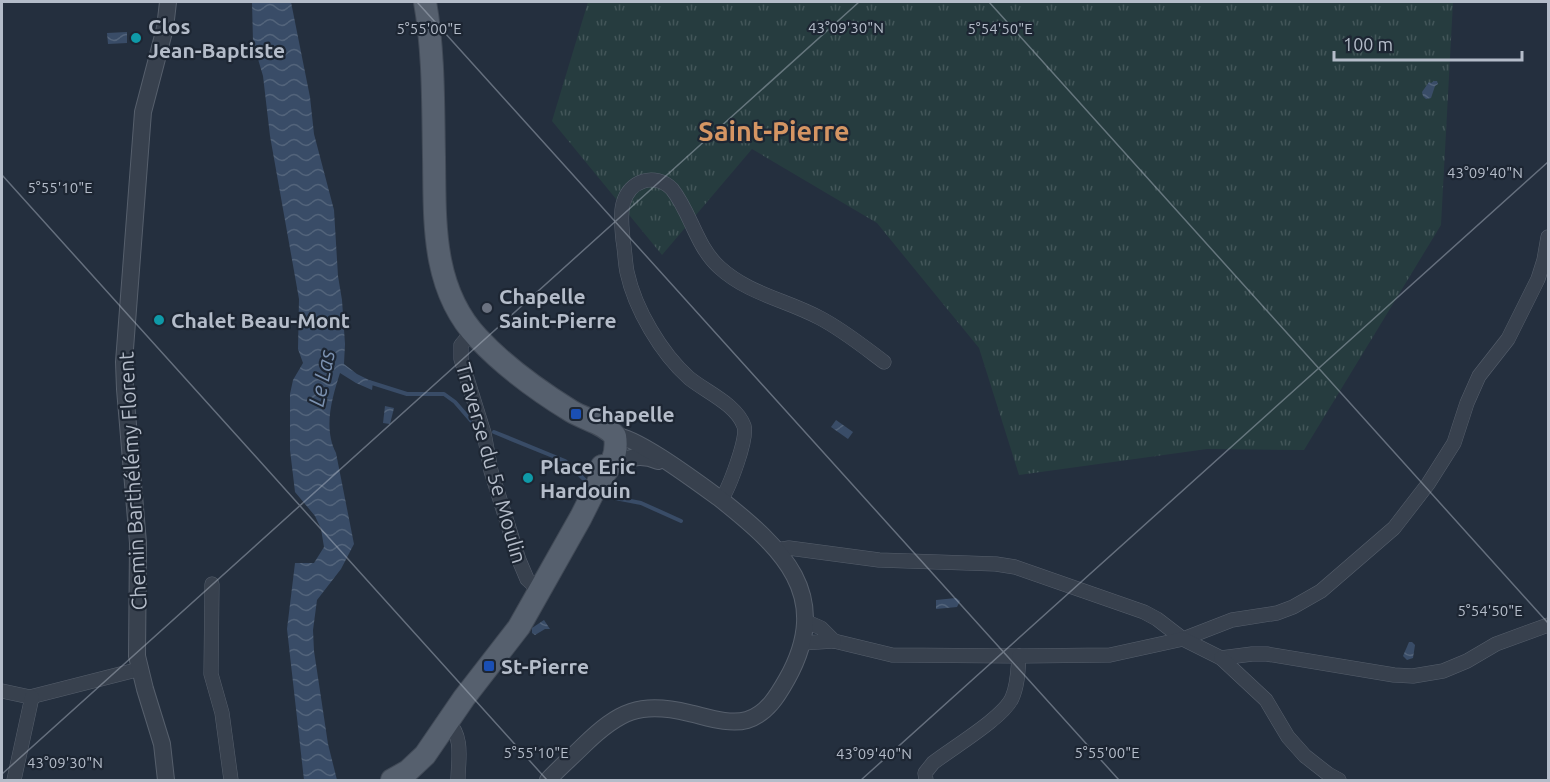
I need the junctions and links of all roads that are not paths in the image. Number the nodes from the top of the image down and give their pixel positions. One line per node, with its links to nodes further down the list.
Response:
1 (168, 2): 20 (street, Chemin Barthélémy Florent)
2 (425, 2): 4 (main road)
3 (1548, 237): 15 (street)
4 (472, 332): 7 (main road); 12 (street, Traverse du 5e Moulin)
5 (885, 362): 9 (street)
6 (646, 456): 7 (street); 7 (street); 8 (street)
7 (606, 459): 8 (street); 12 (main road)
8 (680, 472): 9 (street)
9 (721, 500): 10 (street)
10 (776, 550): 13 (street); 15 (street)
11 (212, 584): 26 (street)
12 (540, 591): 23 (main road)
13 (806, 621): 16 (street); 17 (street)
14 (1548, 626): 19 (street)
15 (1183, 639): 18 (street); 19 (street)
16 (834, 641): 17 (street); 18 (street)
17 (802, 643): 29 (street)
18 (1019, 656): 30 (street)
19 (1221, 658): 31 (street)
20 (140, 669): 22 (street); 25 (street, Chemin Barthélémy Florent)
21 (2, 691): 22 (street)
22 (32, 697): 24 (street)
23 (448, 722): 27 (main road); 28 (street)
24 (14, 780)
25 (166, 780)
26 (231, 780)
27 (392, 780)
28 (458, 780)
29 (548, 780)
30 (927, 780)
31 (1339, 780)

